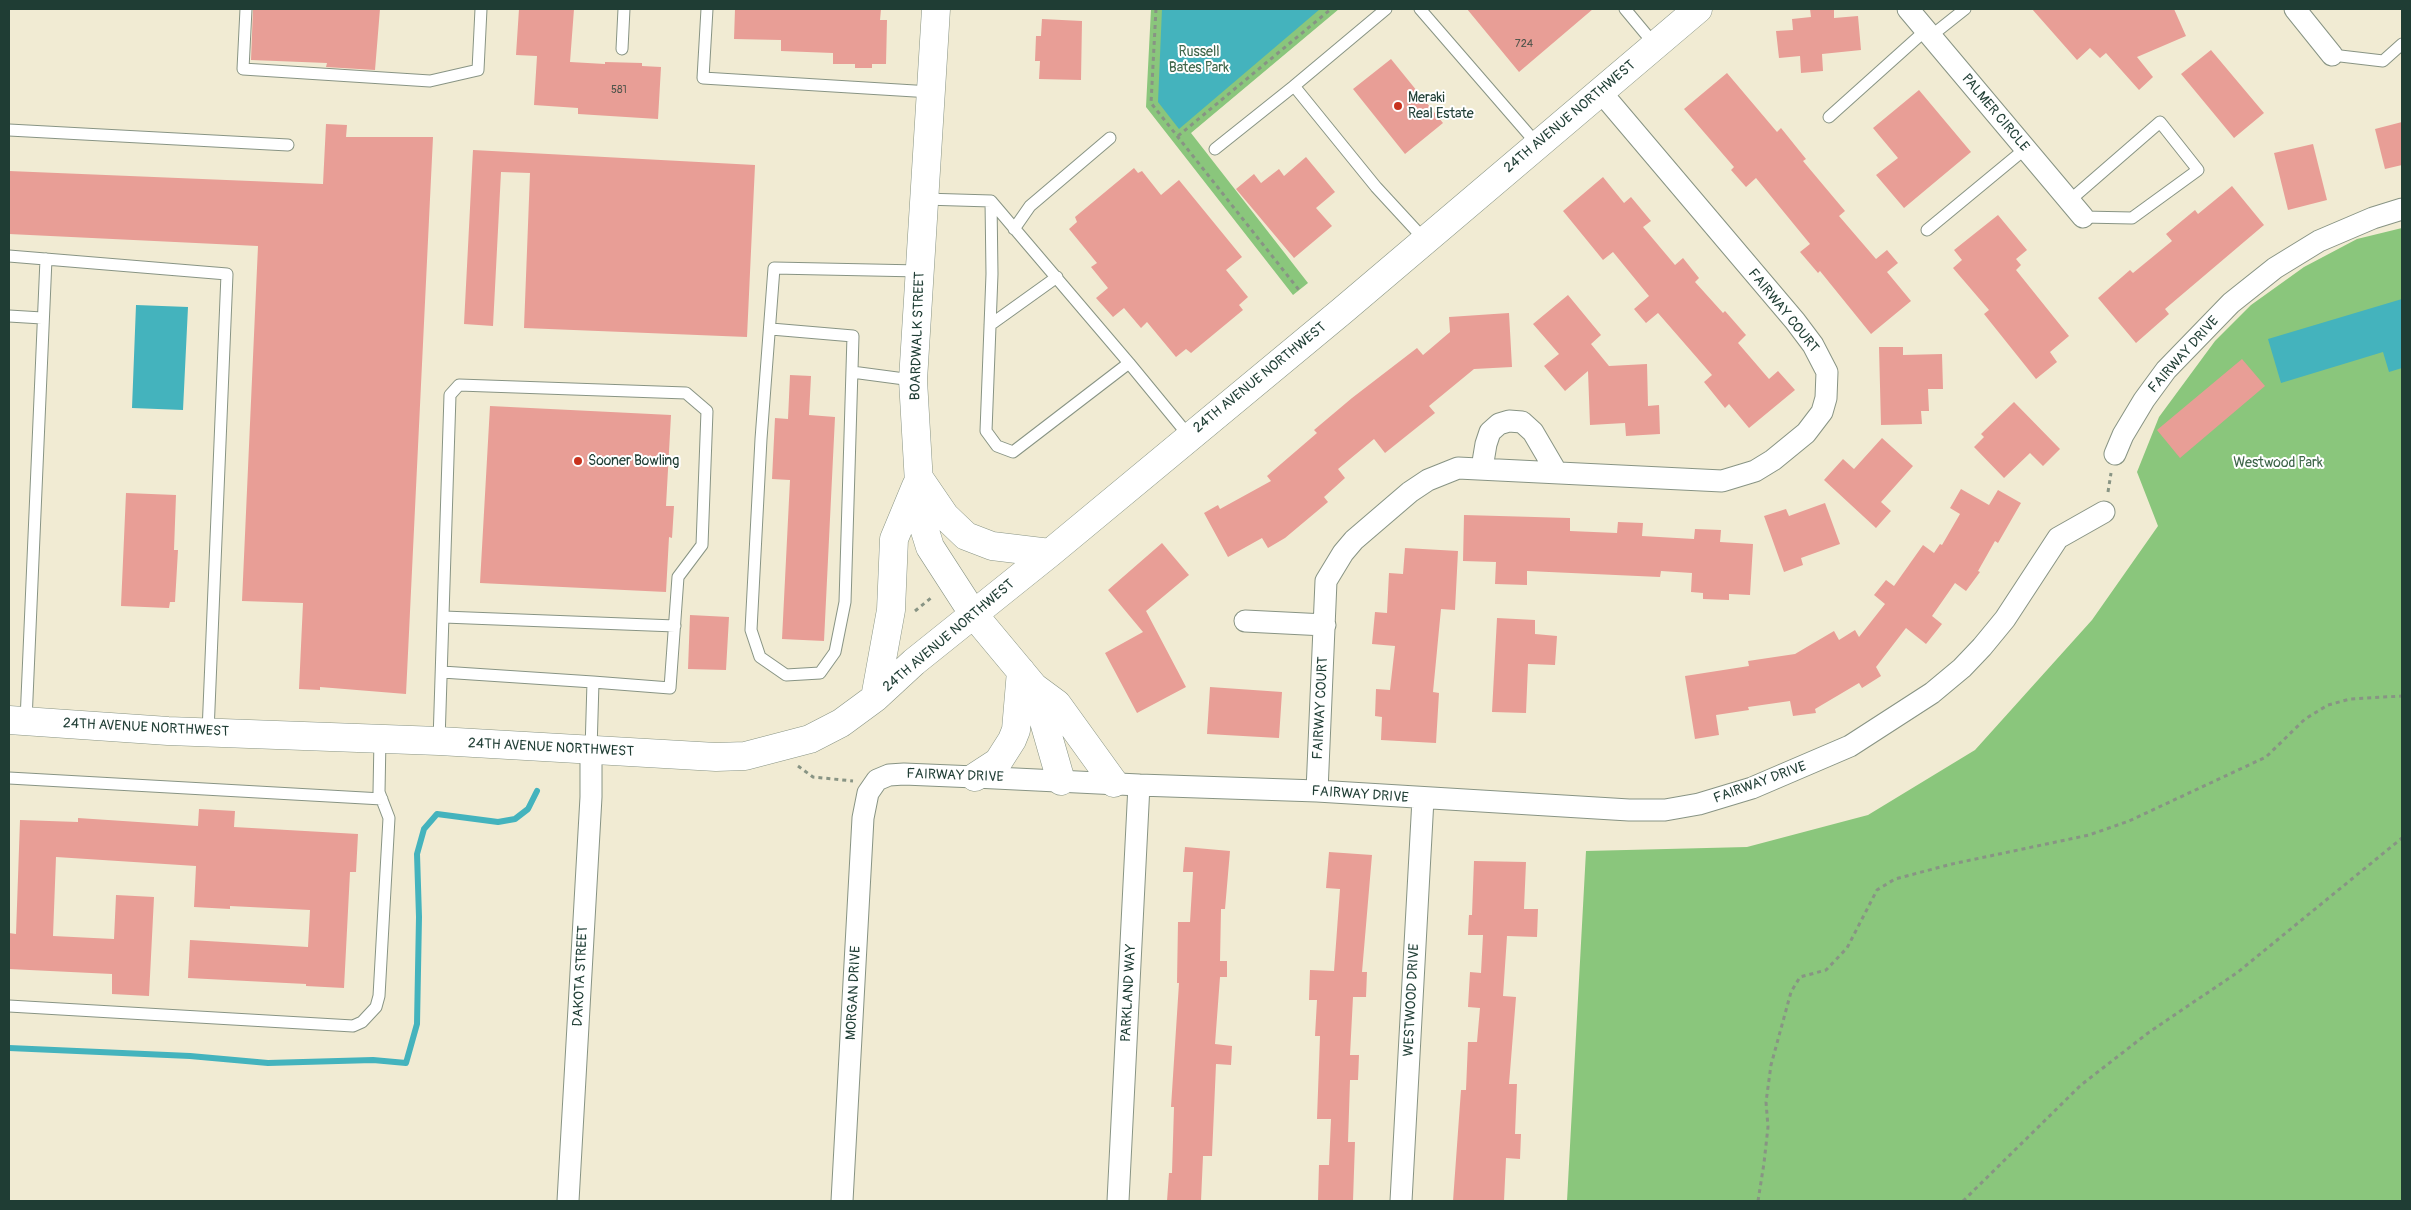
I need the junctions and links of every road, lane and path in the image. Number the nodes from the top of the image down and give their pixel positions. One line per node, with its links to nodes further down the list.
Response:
1 (246, 9): 2 (lane)
2 (481, 9)
3 (624, 9): 18 (lane)
4 (707, 9): 22 (lane)
5 (936, 9): 22 (main road, BOARDWALK STREET)
6 (1156, 9): 25 (path)
7 (1331, 9): 25 (path)
8 (1386, 9): 20 (lane)
9 (1420, 9): 27 (lane)
10 (1625, 9): 17 (lane)
11 (1698, 9): 17 (main road, 24TH AVENUE NORTHWEST)
12 (1908, 9): 15 (street, PALMER CIRCLE)
13 (1965, 9): 15 (lane)
14 (2295, 9): 19 (street)
15 (1929, 33): 23 (lane); 30 (street, PALMER CIRCLE)
16 (2402, 44): 19 (lane)
17 (1655, 45): 21 (main road, 24TH AVENUE NORTHWEST)
18 (622, 49)
19 (2332, 54)
20 (1294, 86): 29 (lane); 38 (lane)
21 (1600, 91): 27 (main road, 24TH AVENUE NORTHWEST); 54 (street, FAIRWAY COURT)
22 (931, 92): 31 (main road, BOARDWALK STREET)
23 (1829, 117)
24 (9, 130): 28 (lane)
25 (1178, 136): 43 (path)
26 (1110, 138): 36 (lane)
27 (1537, 144): 38 (main road, 24TH AVENUE NORTHWEST)
28 (288, 145)
29 (1215, 148)
30 (2025, 149): 32 (street, PALMER CIRCLE); 37 (lane)
31 (924, 198): 33 (lane); 41 (main road, BOARDWALK STREET)
32 (2069, 201): 35 (street, PALMER CIRCLE); 35 (lane)
33 (991, 202): 36 (lane); 46 (lane)
34 (2402, 209): 52 (street, FAIRWAY DRIVE)
35 (2083, 218)
36 (1014, 229): 42 (lane)
37 (1927, 230)
38 (1424, 239): 51 (main road, 24TH AVENUE NORTHWEST)
39 (9, 256): 40 (lane)
40 (46, 259): 45 (lane); 69 (lane)
41 (920, 272): 47 (lane); 50 (main road, BOARDWALK STREET)
42 (1057, 277): 46 (lane); 48 (lane)
43 (1299, 290)
44 (9, 316): 45 (lane)
45 (42, 318): 68 (lane)
46 (990, 325): 48 (lane)
47 (771, 329): 49 (lane); 49 (lane)
48 (1129, 364): 51 (lane)
49 (852, 372): 50 (lane)
50 (913, 380): 55 (main road, BOARDWALK STREET)
51 (1189, 436): 57 (main road, 24TH AVENUE NORTHWEST)
52 (2115, 454): 56 (path)
53 (1482, 468): 54 (street, FAIRWAY COURT); 54 (street); 61 (street, FAIRWAY COURT)
54 (1558, 473)
55 (919, 478): 57 (main road); 58 (main road, BOARDWALK STREET); 67 (main road)
56 (2104, 512): 81 (street, FAIRWAY DRIVE)
57 (1050, 553): 58 (main road, 24TH AVENUE NORTHWEST)
58 (974, 615): 64 (main road, BOARDWALK STREET); 67 (main road, 24TH AVENUE NORTHWEST)
59 (444, 617): 62 (lane); 62 (lane); 63 (lane)
60 (1245, 621): 61 (street)
61 (1325, 625): 79 (street, FAIRWAY COURT)
62 (675, 626): 65 (lane)
63 (442, 672): 65 (lane); 71 (lane)
64 (1027, 679): 74 (main road); 76 (main road); 77 (main road)
65 (593, 682): 72 (lane)
66 (2402, 696): 88 (path)
67 (875, 698): 73 (main road, 24TH AVENUE NORTHWEST)
68 (18, 721): 69 (main road, 24TH AVENUE NORTHWEST)
69 (208, 732): 70 (main road, 24TH AVENUE NORTHWEST)
70 (380, 739): 71 (main road, 24TH AVENUE NORTHWEST); 80 (lane)
71 (439, 741): 72 (main road, 24TH AVENUE NORTHWEST)
72 (592, 750): 73 (main road, 24TH AVENUE NORTHWEST); 84 (street, DAKOTA STREET)
73 (775, 750): 78 (path)
74 (975, 777): 76 (street, FAIRWAY DRIVE); 78 (street, FAIRWAY DRIVE)
75 (9, 778): 80 (lane)
76 (1061, 780): 77 (street, FAIRWAY DRIVE)
77 (1126, 784): 79 (street, FAIRWAY DRIVE); 86 (street, PARKLAND WAY)
78 (871, 786): 85 (street, MORGAN DRIVE)
79 (1317, 791): 81 (street, FAIRWAY DRIVE)
80 (382, 800): 83 (lane)
81 (1423, 800): 87 (street, WESTWOOD DRIVE)
82 (2402, 838): 89 (path)
83 (9, 1006)
84 (568, 1201)
85 (842, 1201)
86 (1118, 1201)
87 (1401, 1201)
88 (1758, 1201)
89 (1964, 1201)

